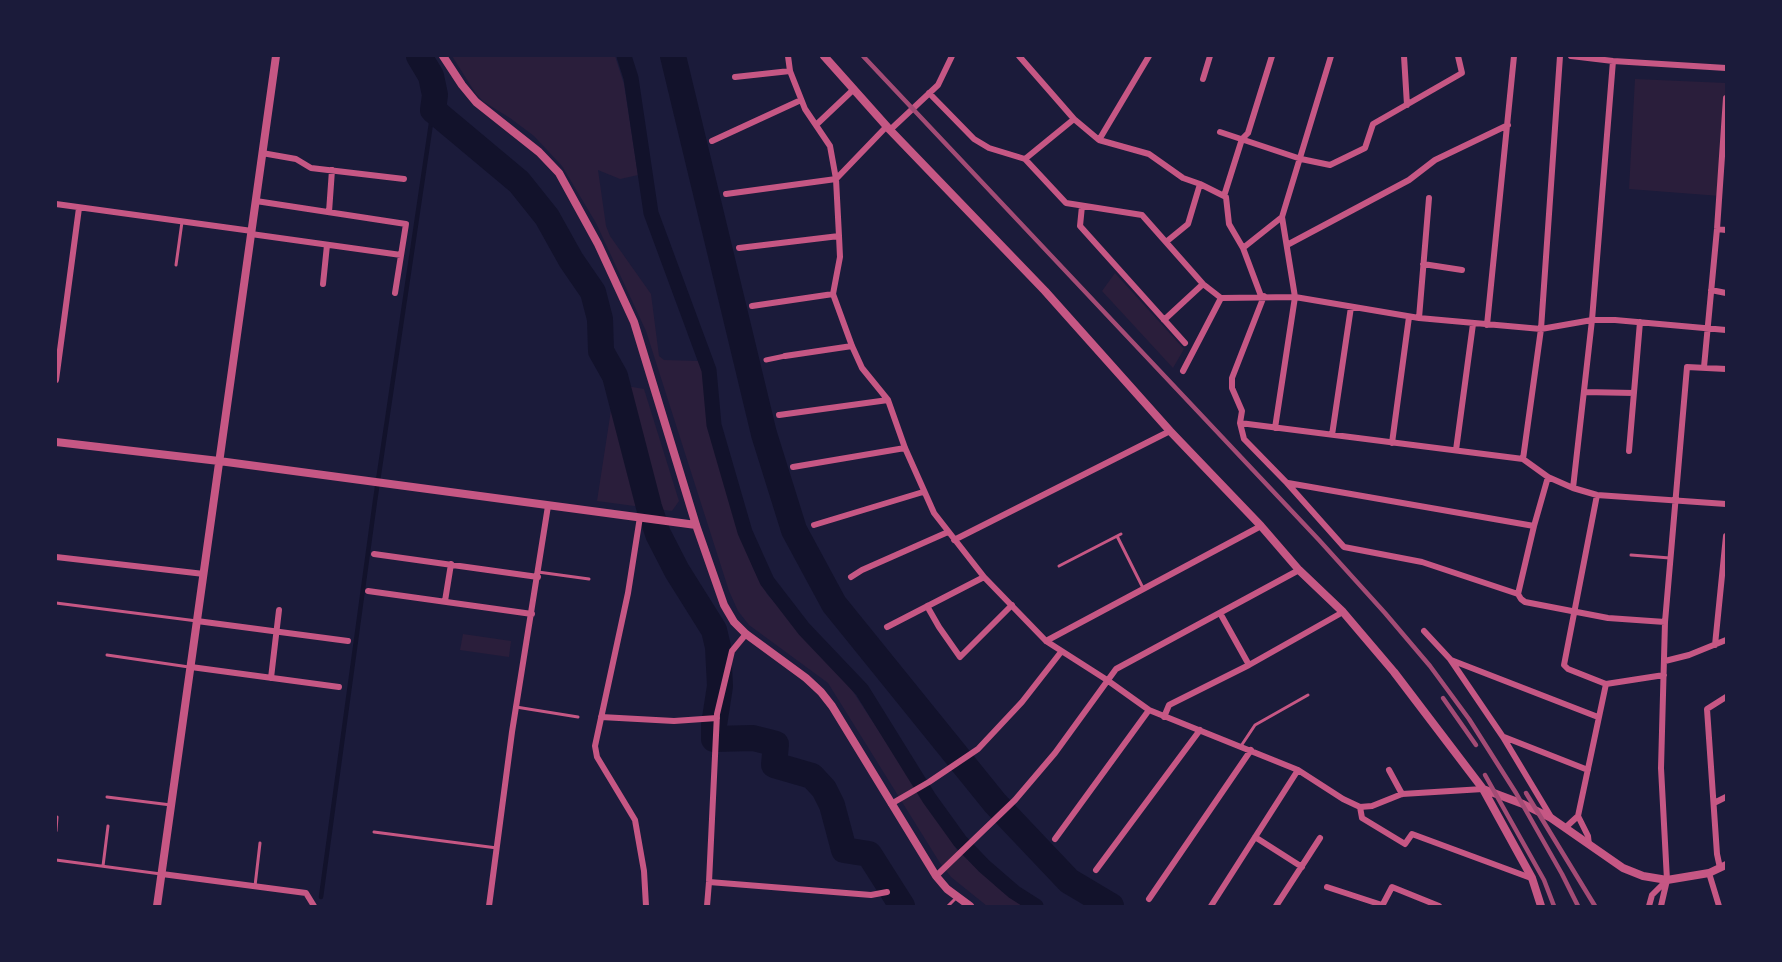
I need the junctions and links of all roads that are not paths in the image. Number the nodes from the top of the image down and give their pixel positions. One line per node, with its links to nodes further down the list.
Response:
1 (276, 56): 34 (street)
2 (443, 56): 119 (street)
3 (788, 56): 18 (street)
4 (824, 56): 21 (street)
5 (952, 56): 22 (street)
6 (1019, 56): 26 (street)
7 (1149, 56): 32 (street)
8 (1210, 56): 20 (street)
9 (1272, 56): 31 (street)
10 (1331, 56): 37 (street)
11 (1404, 56): 25 (street)
12 (1458, 56): 25 (street)
13 (1514, 56): 28 (street)
14 (1560, 56): 84 (street)
15 (1571, 56): 16 (street)
16 (1613, 61): 17 (street); 79 (street)
17 (1726, 68)
18 (790, 71): 19 (street); 24 (street)
19 (735, 77)
20 (1203, 79)
21 (854, 89): 27 (street); 29 (street)
22 (929, 93): 29 (street); 36 (street)
23 (1726, 98): 35 (street)
24 (801, 100): 27 (street); 33 (street)
25 (1407, 105): 37 (street)
26 (1074, 119): 32 (street); 36 (street)
27 (816, 125): 40 (street)
28 (1508, 125): 58 (street); 82 (street)
29 (889, 128): 40 (street); 100 (street)
30 (1220, 132): 31 (street)
31 (1242, 139): 37 (street); 43 (street)
32 (1099, 140): 41 (street)
33 (712, 141)
34 (262, 153): 38 (street); 45 (street)
35 (1725, 155): 52 (street)
36 (1025, 159): 47 (street)
37 (1301, 159): 50 (street)
38 (332, 170): 39 (street); 49 (street)
39 (404, 179)
40 (836, 179): 42 (street); 55 (street)
41 (1200, 184): 43 (street); 56 (street)
42 (726, 194)
43 (1224, 196): 60 (street)
44 (1429, 198): 62 (street)
45 (256, 201): 49 (street); 54 (street)
46 (56, 204): 48 (street)
47 (1083, 206): 56 (street); 78 (street)
48 (79, 208): 51 (street); 93 (street)
49 (329, 212): 61 (street)
50 (1282, 217): 58 (street); 60 (street)
51 (182, 222): 54 (street); 63 (lane)
52 (1717, 229): 53 (street); 67 (street)
53 (1726, 230)
54 (251, 232): 57 (street); 108 (street)
55 (839, 236): 59 (street); 70 (street)
56 (1166, 242): 66 (street)
57 (327, 244): 61 (street); 65 (street)
58 (1287, 245): 72 (street)
59 (739, 248)
60 (1243, 248): 71 (street)
61 (401, 255): 68 (street)
62 (1423, 264): 64 (street); 77 (street)
63 (176, 265)
64 (1462, 270)
65 (322, 284)
66 (1203, 284): 73 (street); 78 (street)
67 (1711, 290): 69 (street); 83 (street)
68 (395, 293)
69 (1726, 293)
70 (833, 294): 74 (street); 87 (street)
71 (1263, 296): 72 (street); 73 (street); 98 (street)
72 (1295, 297): 75 (street); 99 (street)
73 (1221, 298): 92 (street)
74 (752, 306)
75 (1351, 307): 76 (street); 101 (street)
76 (1409, 317): 77 (street); 103 (street)
77 (1419, 318): 81 (street)
78 (1164, 320): 86 (street)
79 (1592, 320): 80 (street); 84 (street); 94 (street)
80 (1640, 322): 83 (street); 95 (street)
81 (1473, 324): 82 (street); 105 (street)
82 (1487, 325): 84 (street)
83 (1708, 327): 85 (street); 90 (street)
84 (1541, 330): 107 (street)
85 (1726, 330)
86 (1185, 343)
87 (852, 346): 88 (street); 96 (street)
88 (785, 356): 89 (street)
89 (766, 360)
90 (1704, 367): 91 (street); 115 (street)
91 (1726, 369)
92 (1183, 371)
93 (56, 380)
94 (1584, 392): 95 (street); 112 (street)
95 (1634, 393): 106 (street)
96 (888, 400): 97 (street); 104 (street)
97 (779, 415)
98 (1240, 423): 99 (street); 111 (street)
99 (1275, 428): 101 (street)
100 (1170, 431): 121 (street); 127 (street)
101 (1332, 435): 103 (street)
102 (56, 442): 108 (street)
103 (1392, 443): 105 (street)
104 (905, 447): 109 (street); 113 (street)
105 (1456, 450): 107 (street)
106 (1629, 451)
107 (1523, 459): 110 (street)
108 (219, 461): 117 (street); 135 (street)
109 (792, 467)
110 (1548, 477): 112 (street); 122 (street)
111 (1287, 483): 122 (street); 142 (street)
112 (1574, 488): 114 (street)
113 (923, 492): 120 (street); 123 (street)
114 (1597, 495): 115 (street); 149 (street)
115 (1674, 499): 116 (street); 131 (street)
116 (1726, 504)
117 (548, 506): 118 (street); 136 (street)
118 (640, 517): 119 (street); 178 (street)
119 (696, 525): 157 (street)
120 (814, 525)
121 (1261, 526): 134 (street); 140 (street)
122 (1534, 526): 142 (street)
123 (948, 532): 127 (street); 137 (street)
124 (1121, 534): 125 (lane)
125 (1117, 536): 133 (lane); 140 (lane)
126 (1726, 536): 161 (street)
127 (954, 540): 138 (street)
128 (374, 554): 132 (street)
129 (1631, 555): 131 (lane)
130 (56, 557): 135 (street)
131 (1670, 558): 153 (street)
132 (451, 564): 136 (street); 143 (street)
133 (1059, 566)
134 (1299, 570): 148 (street); 150 (street)
135 (204, 574): 152 (street)
136 (538, 574): 139 (lane); 151 (street)
137 (851, 577)
138 (984, 577): 145 (street); 146 (street)
139 (589, 579)
140 (1143, 589): 160 (street)
141 (368, 591): 143 (street)
142 (1518, 594): 149 (street)
143 (445, 601): 151 (street)
144 (56, 603): 152 (lane)
145 (927, 606): 146 (street); 154 (street)
146 (1012, 606): 160 (street)
147 (279, 610): 156 (street)
148 (1342, 612): 166 (street); 189 (street)
149 (1574, 612): 153 (street); 171 (street)
150 (1220, 613): 166 (street); 170 (street)
151 (532, 614): 175 (street)
152 (197, 621): 156 (street); 167 (street)
153 (1665, 622): 165 (street)
154 (887, 627)
155 (1424, 631): 164 (street)
156 (277, 632): 159 (street); 169 (street)
157 (746, 634): 181 (street); 194 (street)
158 (1726, 640): 161 (street)
159 (348, 641)
160 (1046, 641): 162 (street)
161 (1715, 645): 165 (street)
162 (1061, 652): 170 (street); 194 (street)
163 (107, 655): 167 (lane)
164 (1450, 659): 180 (street); 183 (street)
165 (1665, 661): 168 (street)
166 (1249, 665): 179 (street)
167 (191, 667): 169 (street); 195 (street)
168 (1664, 675): 171 (street); 219 (street)
169 (271, 678): 172 (street)
170 (1107, 680): 176 (street); 217 (street)
171 (1606, 684): 180 (street)
172 (339, 687)
173 (1308, 695): 184 (lane)
174 (1726, 697): 193 (street)
175 (516, 707): 177 (lane); 209 (street)
176 (1149, 711): 179 (street); 206 (street)
177 (578, 717)
178 (601, 717): 181 (street); 229 (street)
179 (1164, 717): 182 (street)
180 (1599, 717): 188 (street)
181 (717, 718): 220 (street)
182 (1200, 730): 184 (street); 214 (street)
183 (1503, 737): 188 (street); 199 (street)
184 (1241, 746): 185 (street)
185 (1251, 750): 186 (street); 225 (street)
186 (1298, 770): 196 (street); 204 (street)
187 (1389, 770): 190 (street)
188 (1588, 770): 197 (street)
189 (1483, 789): 190 (street); 199 (street); 218 (street)
190 (1401, 794): 196 (street)
191 (107, 797): 195 (lane)
192 (1726, 797): 193 (street)
193 (1714, 803): 212 (street)
194 (891, 804): 217 (street)
195 (172, 806): 216 (street)
196 (1360, 807): 218 (street)
197 (1578, 816): 201 (street); 208 (street)
198 (57, 817): 202 (lane)
199 (1551, 818): 201 (street)
200 (108, 826): 211 (lane)
201 (1564, 828): 208 (street)
202 (56, 831)
203 (374, 832): 209 (lane)
204 (1255, 837): 213 (street); 233 (street)
205 (1320, 838): 213 (street)
206 (1055, 839)
207 (260, 843): 221 (lane)
208 (1590, 846): 219 (street)
209 (497, 848): 228 (street)
210 (56, 860): 211 (lane)
211 (103, 866): 216 (lane)
212 (1723, 866): 215 (street)
213 (1302, 867): 234 (street)
214 (1096, 870)
215 (1709, 873): 219 (street); 240 (street)
216 (162, 874): 221 (street); 227 (street)
217 (936, 876): 224 (street)
218 (1532, 878): 237 (street)
219 (1667, 880): 238 (street); 239 (street)
220 (710, 882): 223 (street); 230 (street)
221 (254, 886): 226 (street)
222 (1327, 887): 235 (street)
223 (887, 892)
224 (957, 897): 231 (lane); 232 (street)
225 (1149, 899)
226 (312, 905)
227 (157, 906)
228 (489, 906)
229 (646, 906)
230 (706, 906)
231 (948, 906)
232 (970, 906)
233 (1211, 906)
234 (1276, 906)
235 (1382, 906): 236 (street)
236 (1439, 906)
237 (1541, 906)
238 (1649, 906)
239 (1661, 906)
240 (1719, 906)

